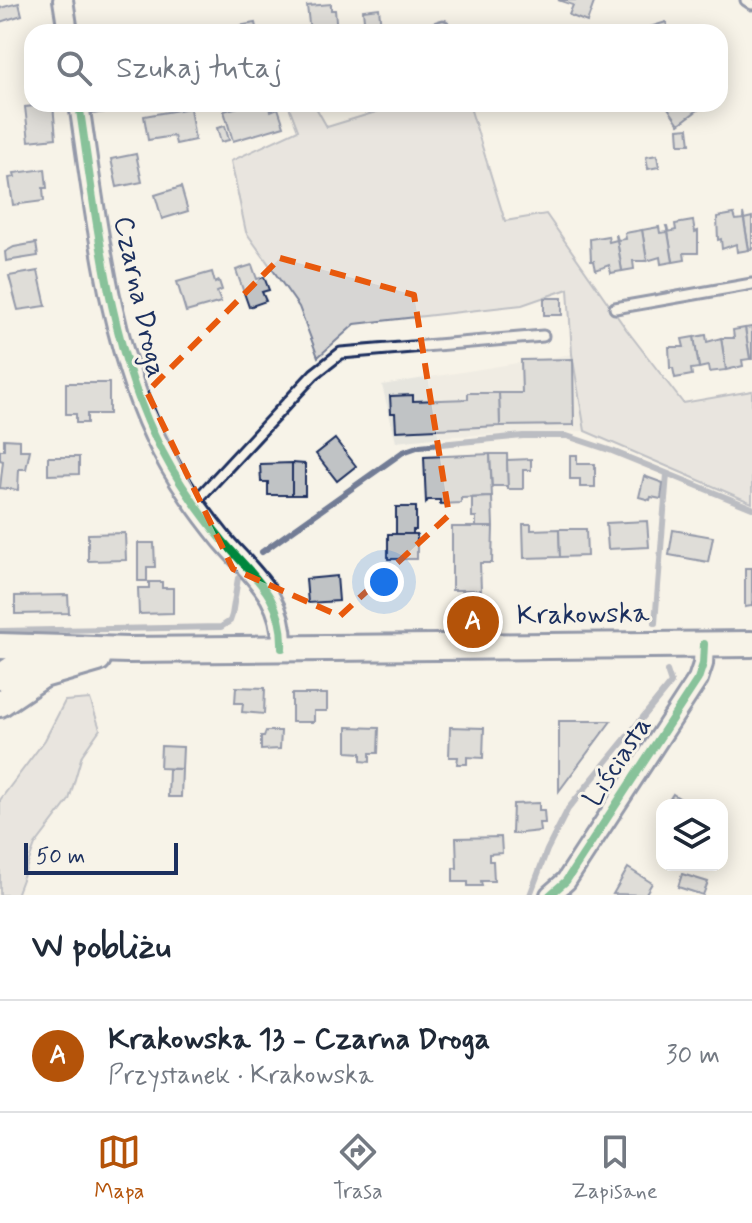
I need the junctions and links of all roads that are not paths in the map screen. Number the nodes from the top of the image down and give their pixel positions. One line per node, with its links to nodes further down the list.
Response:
1 (63, 0): 4 (street)
2 (746, 0): 3 (lane)
3 (752, 4)
4 (67, 24)
5 (81, 112): 9 (street, Czarna Droga)
6 (752, 284): 7 (lane)
7 (615, 308)
8 (543, 336): 9 (lane)
9 (195, 502): 13 (street, Czarna Droga)
10 (704, 644): 11 (main road, Krakowska); 13 (main road, Krakowska); 18 (street, Liściasta)
11 (752, 644)
12 (0, 646): 14 (main road, Krakowska)
13 (282, 648): 15 (main road, Krakowska)
14 (58, 649): 15 (main road, Krakowska); 16 (main road, Krakowska)
15 (127, 650): 17 (main road, Krakowska)
16 (0, 677)
17 (0, 704)
18 (550, 895)

